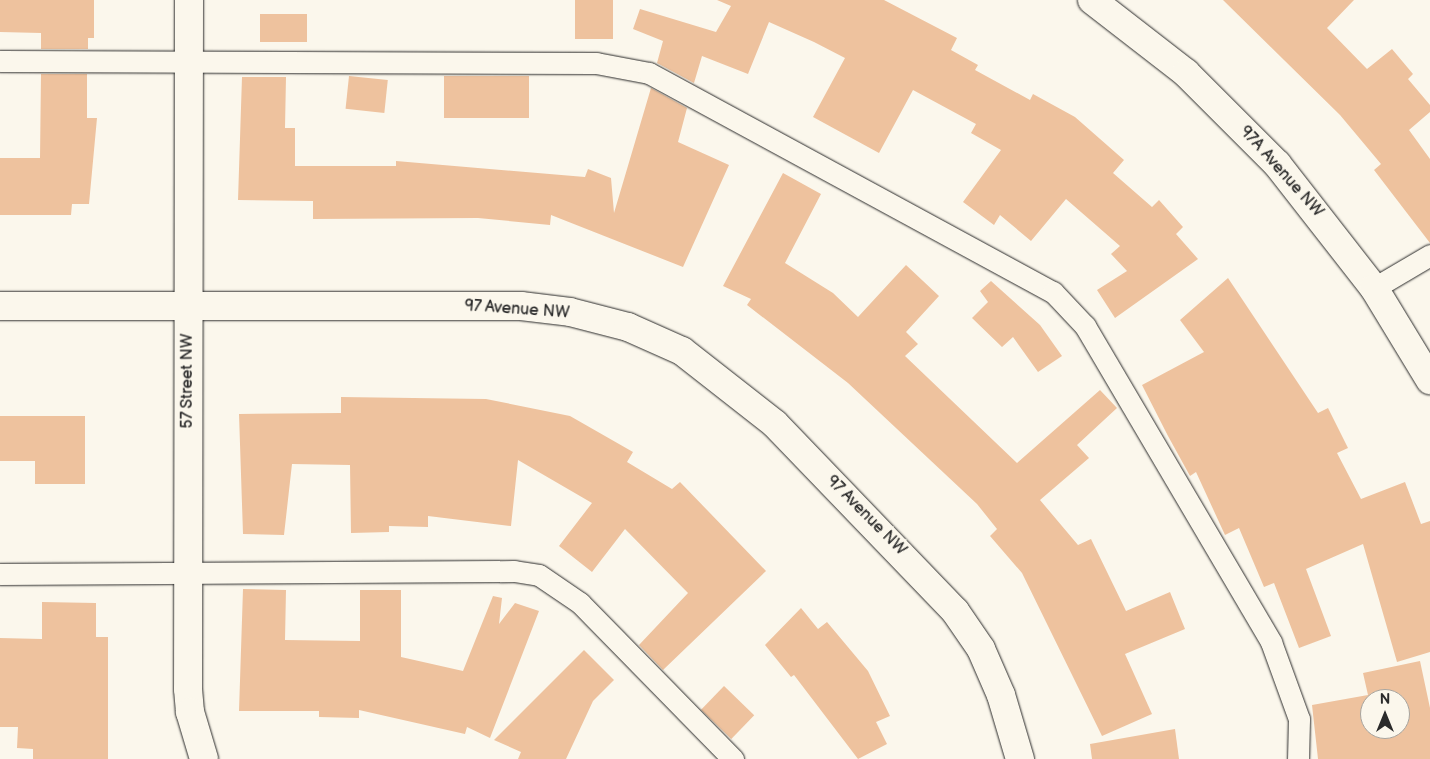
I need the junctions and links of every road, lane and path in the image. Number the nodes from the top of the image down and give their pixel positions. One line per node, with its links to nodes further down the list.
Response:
1 (189, 0): 4 (street, 57 Street NW)
2 (1092, 0): 6 (street, 97A Avenue NW)
3 (0, 61): 4 (lane)
4 (189, 61): 7 (street, 57 Street NW); 15 (lane)
5 (1430, 255): 6 (lane)
6 (1374, 288): 9 (street, 97A Avenue NW)
7 (188, 305): 8 (street, 97 Avenue NW); 10 (street, 57 Street NW); 14 (street, 97 Avenue NW)
8 (0, 306)
9 (1430, 380)
10 (189, 572): 11 (lane); 12 (street, 57 Street NW); 13 (lane)
11 (0, 574)
12 (204, 759)
13 (733, 759)
14 (1020, 759)
15 (1298, 759)

